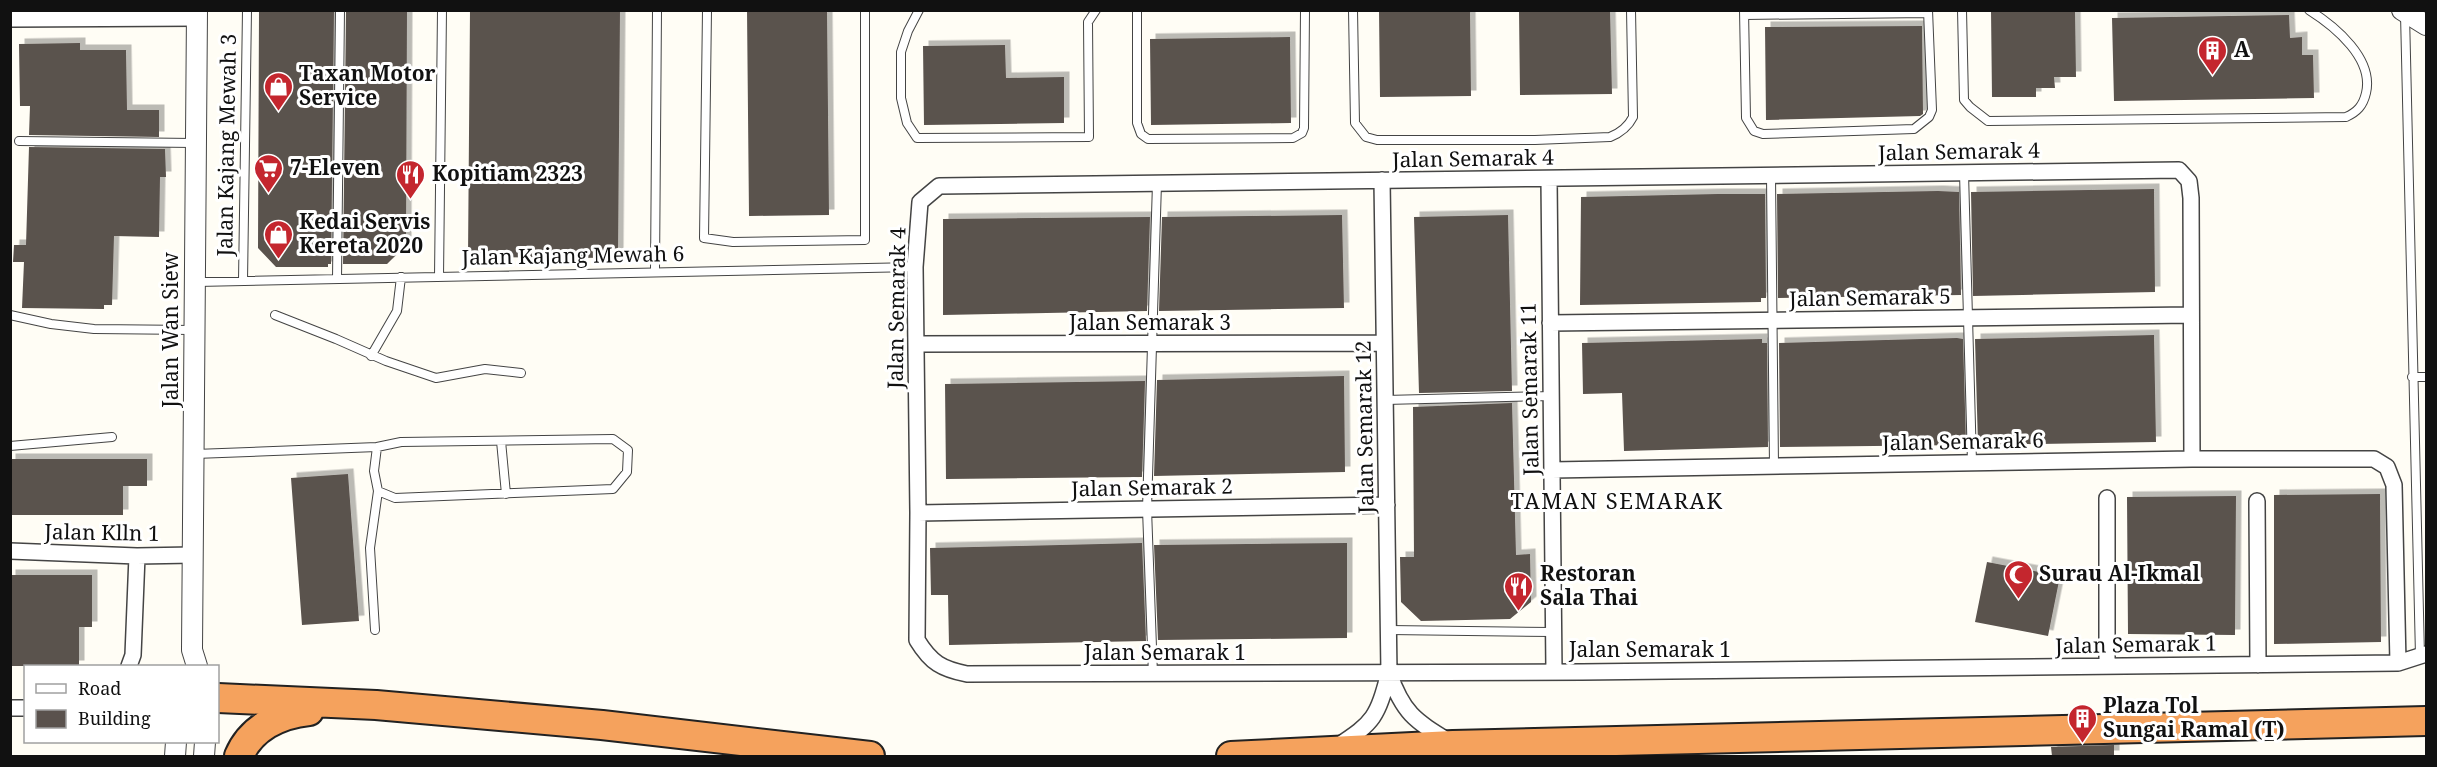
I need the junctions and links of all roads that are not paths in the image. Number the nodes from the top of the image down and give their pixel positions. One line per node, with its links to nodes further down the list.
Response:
1 (246, 10): 34 (lane, Jalan Kajang Mewah 3)
2 (340, 10): 33 (lane)
3 (442, 10): 32 (lane)
4 (657, 10): 30 (lane)
5 (708, 10): 6 (lane)
6 (865, 10)
7 (919, 10): 8 (lane)
8 (1096, 10)
9 (1137, 10): 10 (lane)
10 (1305, 10)
11 (1353, 10): 12 (lane)
12 (1631, 10)
13 (1962, 10): 14 (lane)
14 (2309, 10)
15 (2404, 11): 21 (street); 48 (lane)
16 (1928, 12): 17 (lane); 17 (lane)
17 (1744, 13)
18 (197, 14): 19 (street); 23 (street, Jalan Wan Siew)
19 (158, 15): 20 (street)
20 (10, 19)
21 (2427, 25)
22 (19, 141): 23 (lane)
23 (196, 143): 35 (street, Jalan Wan Siew)
24 (1964, 173): 25 (street, Jalan Semarak 4); 38 (street, Jalan Semarak 4); 39 (lane)
25 (1771, 176): 26 (street, Jalan Semarak 4); 40 (lane)
26 (1549, 179): 27 (street, Jalan Semarak 4); 41 (street, Jalan Semarak 11)
27 (1382, 180): 28 (street, Jalan Semarak 4); 43 (street, Jalan Semarak 12)
28 (1157, 183): 29 (street, Jalan Semarak 4); 45 (lane)
29 (915, 267): 30 (lane, Jalan Kajang Mewah 6); 44 (street, Jalan Semarak 4)
30 (655, 271): 32 (lane, Jalan Kajang Mewah 6)
31 (401, 277): 32 (lane, Jalan Kajang Mewah 6); 33 (lane, Jalan Kajang Mewah 6); 46 (lane)
32 (439, 277)
33 (337, 279): 34 (lane, Jalan Kajang Mewah 6)
34 (243, 281): 35 (lane, Jalan Kajang Mewah 6)
35 (195, 282): 42 (street, Jalan Wan Siew)
36 (10, 315): 42 (lane)
37 (275, 315): 46 (lane)
38 (2191, 315): 39 (street, Jalan Semarak 5); 57 (street, Jalan Semarak 4)
39 (1969, 317): 40 (street, Jalan Semarak 5); 58 (lane)
40 (1772, 320): 41 (street, Jalan Semarak 5); 59 (lane)
41 (1550, 322): 50 (street, Jalan Semarak 11)
42 (195, 330): 56 (street, Jalan Wan Siew)
43 (1384, 343): 45 (street, Jalan Semarak 3); 51 (street, Jalan Semarak 12)
44 (916, 344): 45 (street, Jalan Semarak 3); 67 (street, Jalan Semarak 4)
45 (1152, 344): 66 (lane)
46 (371, 356): 47 (lane)
47 (520, 373)
48 (2412, 377): 49 (lane); 75 (lane)
49 (2427, 377)
50 (1551, 396): 51 (lane); 60 (street, Jalan Semarak 11)
51 (1385, 400): 65 (street, Jalan Semarak 12)
52 (112, 437): 54 (lane)
53 (501, 441): 55 (lane); 62 (lane); 62 (lane)
54 (10, 446)
55 (377, 447): 56 (lane); 61 (lane)
56 (194, 454): 69 (street, Jalan Wan Siew)
57 (2192, 459): 58 (street, Jalan Semarak 6); 77 (street, Jalan Semarak 6)
58 (1972, 462): 59 (street, Jalan Semarak 6)
59 (1774, 466): 60 (street, Jalan Semarak 6)
60 (1552, 470): 73 (street, Jalan Semarak 11)
61 (378, 491): 62 (lane); 71 (lane)
62 (506, 494)
63 (2107, 498): 80 (street)
64 (2257, 501): 79 (street)
65 (1387, 505): 66 (street, Jalan Semarak 2); 72 (street, Jalan Semarak 12)
66 (1147, 509): 67 (street, Jalan Semarak 2); 83 (lane)
67 (918, 513): 74 (street, Jalan Semarak 4)
68 (10, 551): 70 (street, Jalan Klln 1)
69 (193, 555): 70 (street, Jalan Klln 1); 76 (street, Jalan Wan Siew)
70 (137, 556): 78 (street)
71 (375, 630)
72 (1389, 630): 73 (lane); 82 (street, Jalan Semarak 12)
73 (1553, 632): 81 (street, Jalan Semarak 11)
74 (917, 640): 83 (street, Jalan Semarak 1)
75 (2423, 655): 77 (street, Jalan Semarak 1)
76 (192, 661)
77 (2398, 663): 79 (street, Jalan Semarak 1)
78 (129, 665)
79 (2258, 665): 80 (street, Jalan Semarak 1)
80 (2107, 666): 81 (street, Jalan Semarak 1)
81 (1554, 671): 82 (street, Jalan Semarak 1)
82 (1389, 672): 83 (street, Jalan Semarak 1); 87 (street, Jalan Semarak 12); 88 (street, Jalan Semarak 12)
83 (1153, 675)
84 (219, 698): 85 (highway)
85 (376, 705): 89 (highway); 90 (highway)
86 (2427, 721): 87 (highway)
87 (1454, 745): 88 (highway)
88 (1330, 751): 91 (highway)
89 (239, 756)
90 (870, 756)
91 (1231, 756)

